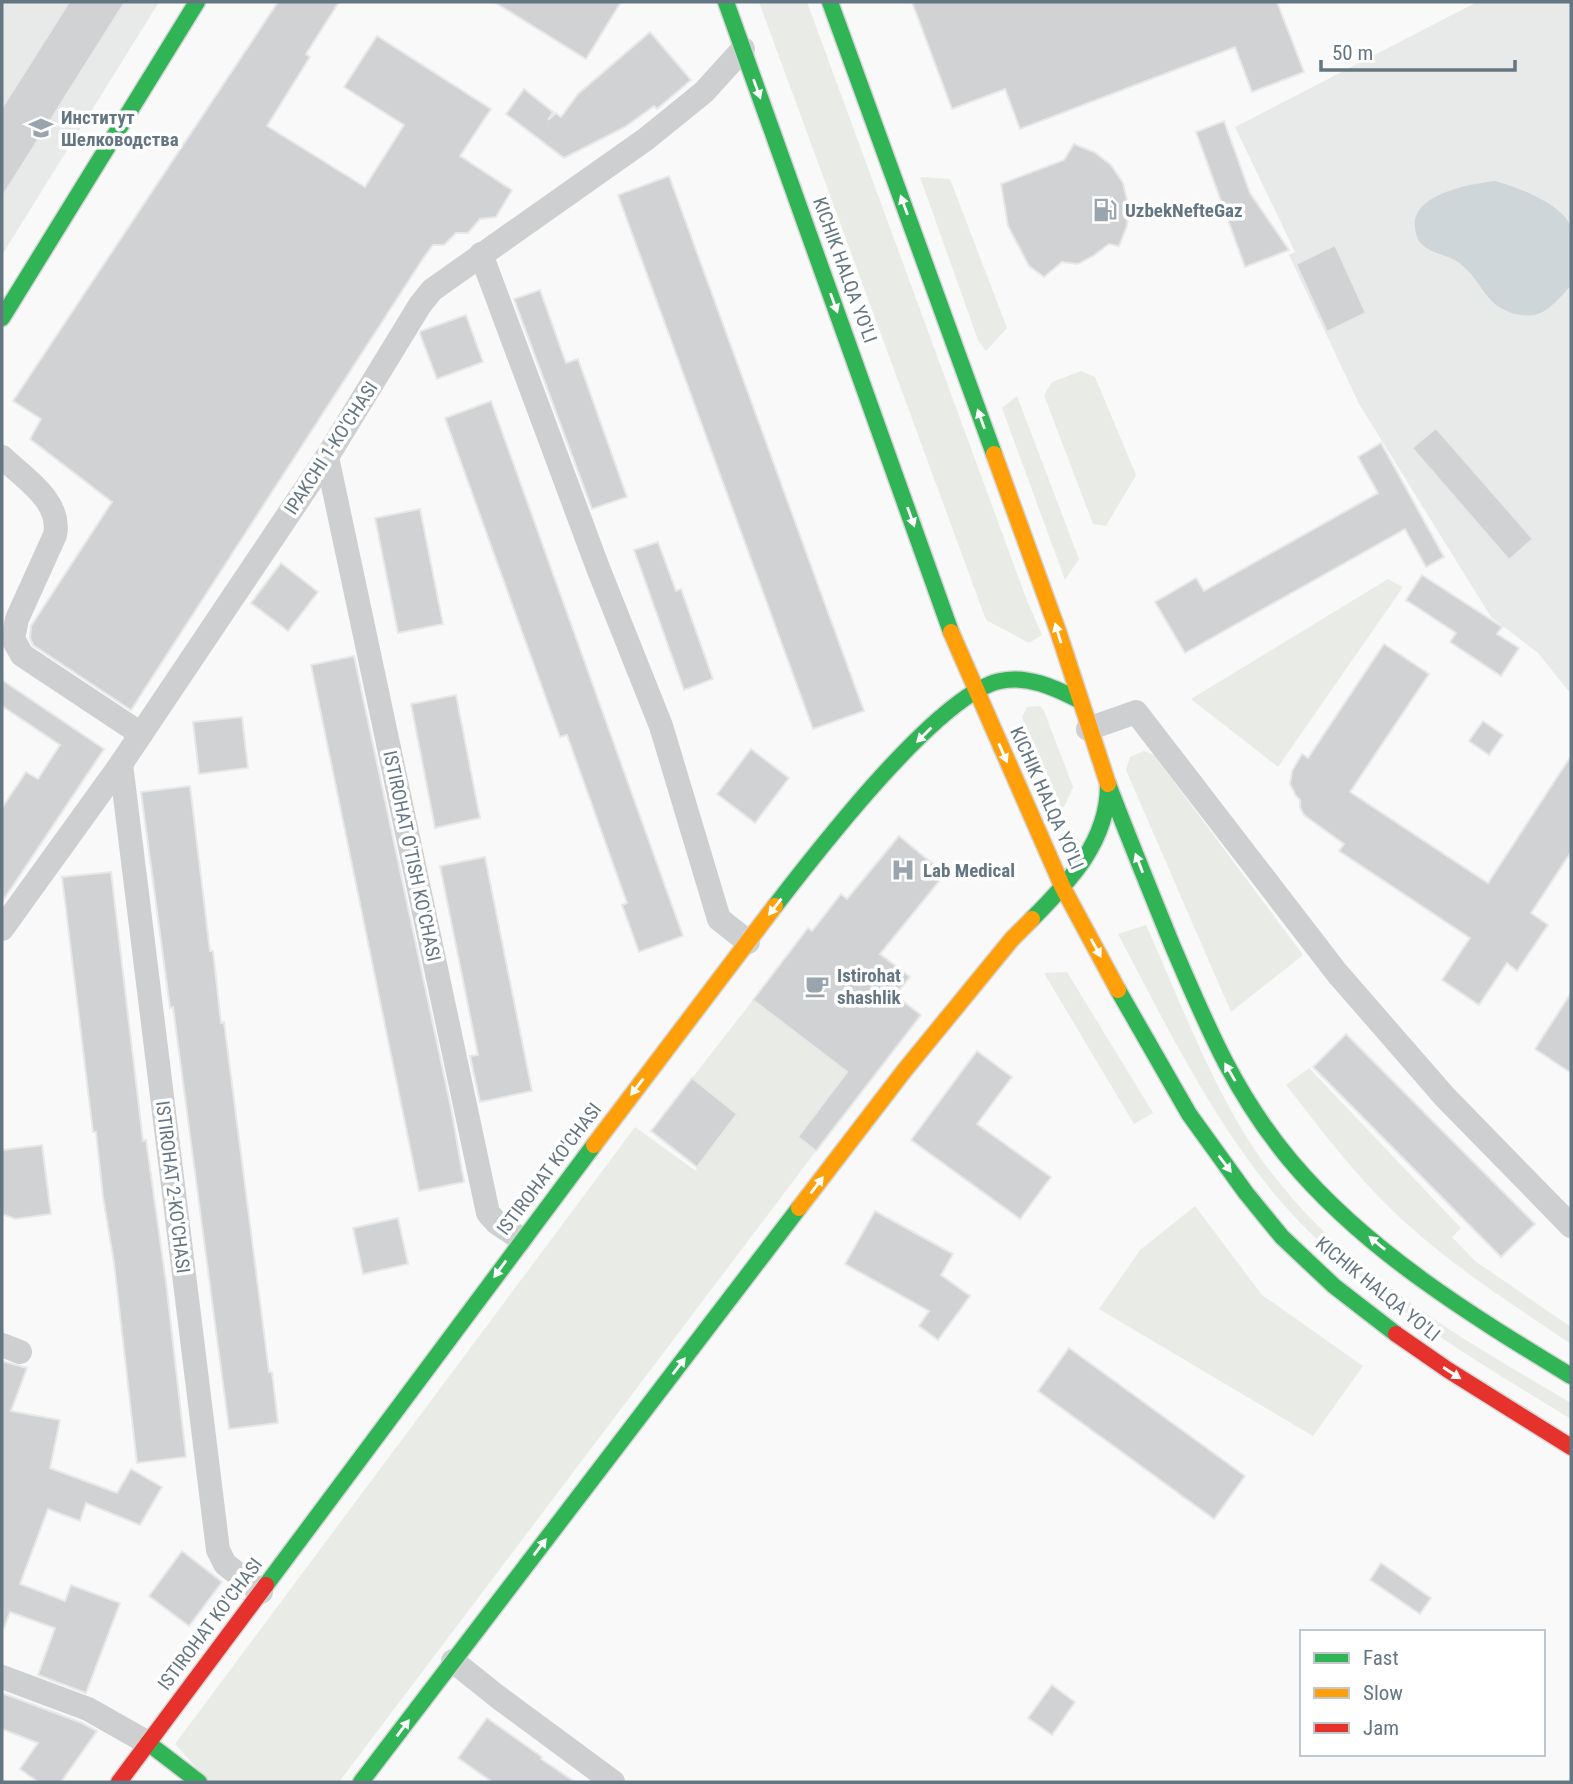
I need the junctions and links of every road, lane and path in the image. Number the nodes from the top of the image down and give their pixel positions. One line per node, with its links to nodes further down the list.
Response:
1 (197, 2): 6 (main road)
2 (726, 2): 4 (main road, KICHIK HALQA YO'LI)
3 (830, 2): 10 (main road, KICHIK HALQA YO'LI, one-way to 3)
4 (743, 49): 5 (street, IPAKCHI 1-KO'CHASI); 9 (main road, KICHIK HALQA YO'LI, one-way to 9)
5 (481, 254): 8 (street, IPAKCHI 1-KO'CHASI); 17 (street)
6 (2, 318)
7 (2, 457): 12 (street)
8 (327, 457): 12 (street, IPAKCHI 1-KO'CHASI); 19 (street, ISTIROHAT O'TISH KO'CHASI)
9 (976, 691): 10 (main road, ISTIROHAT KO'CHASI); 15 (main road, KICHIK HALQA YO'LI, one-way to 15); 17 (main road, ISTIROHAT KO'CHASI, one-way to 17)
10 (1077, 699): 11 (main road, KICHIK HALQA YO'LI)
11 (1088, 729): 14 (main road, KICHIK HALQA YO'LI); 18 (street)
12 (141, 734): 13 (street, IPAKCHI 1-KO'CHASI)
13 (121, 764): 16 (street, IPAKCHI 1-KO'CHASI); 22 (street, ISTIROHAT 2-KO'CHASI)
14 (1108, 785): 15 (main road); 20 (main road, KICHIK HALQA YO'LI, one-way to 14)
15 (1063, 888): 21 (main road, KICHIK HALQA YO'LI, one-way to 21); 23 (main road, one-way to 15)
16 (2, 929)
17 (748, 942): 19 (main road, ISTIROHAT KO'CHASI, one-way to 19)
18 (1571, 1226)
19 (521, 1239): 22 (main road, ISTIROHAT KO'CHASI, one-way to 22)
20 (1571, 1376)
21 (1571, 1447)
22 (261, 1592): 25 (main road, ISTIROHAT KO'CHASI)
23 (453, 1661): 28 (main road, one-way to 23); 29 (street)
24 (2, 1677): 25 (street)
25 (148, 1743): 26 (main road, ISTIROHAT KO'CHASI); 27 (main road)
26 (119, 1782)
27 (199, 1782)
28 (361, 1782)
29 (613, 1782)

